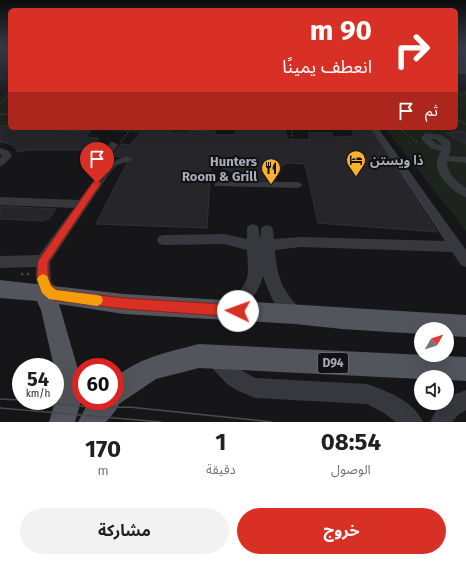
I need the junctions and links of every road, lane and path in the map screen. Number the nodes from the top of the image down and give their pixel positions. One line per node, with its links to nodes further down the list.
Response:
1 (8, 96): 3 (path)
2 (8, 101): 3 (path)
3 (3, 102): 4 (path)
4 (0, 104)
5 (130, 130): 9 (path)
6 (291, 130): 8 (path)
7 (375, 130): 23 (street)
8 (293, 139)
9 (113, 145): 14 (street)
10 (0, 151): 13 (street)
11 (127, 159): 14 (street)
12 (466, 160): 17 (street)
13 (0, 163)
14 (105, 172): 19 (street)
15 (219, 184): 16 (street)
16 (298, 185)
17 (466, 193)
18 (0, 201): 19 (street)
19 (83, 204): 24 (street)
20 (260, 229): 22 (street)
21 (164, 240): 22 (street)
22 (261, 246): 23 (street); 29 (street); 30 (street)
23 (456, 247): 25 (street)
24 (43, 261): 26 (street); 28 (street)
25 (466, 261)
26 (0, 262)
27 (0, 289): 28 (main road)
28 (48, 294): 29 (main road); 37 (main road)
29 (224, 310): 30 (main road)
30 (295, 314): 31 (main road)
31 (466, 326)
32 (208, 356): 33 (main road, D94); 34 (main road); 39 (street)
33 (466, 369)
34 (124, 386)
35 (466, 400): 40 (street)
36 (99, 410): 38 (main road)
37 (62, 422)
38 (91, 422)
39 (412, 422)
40 (441, 422)

